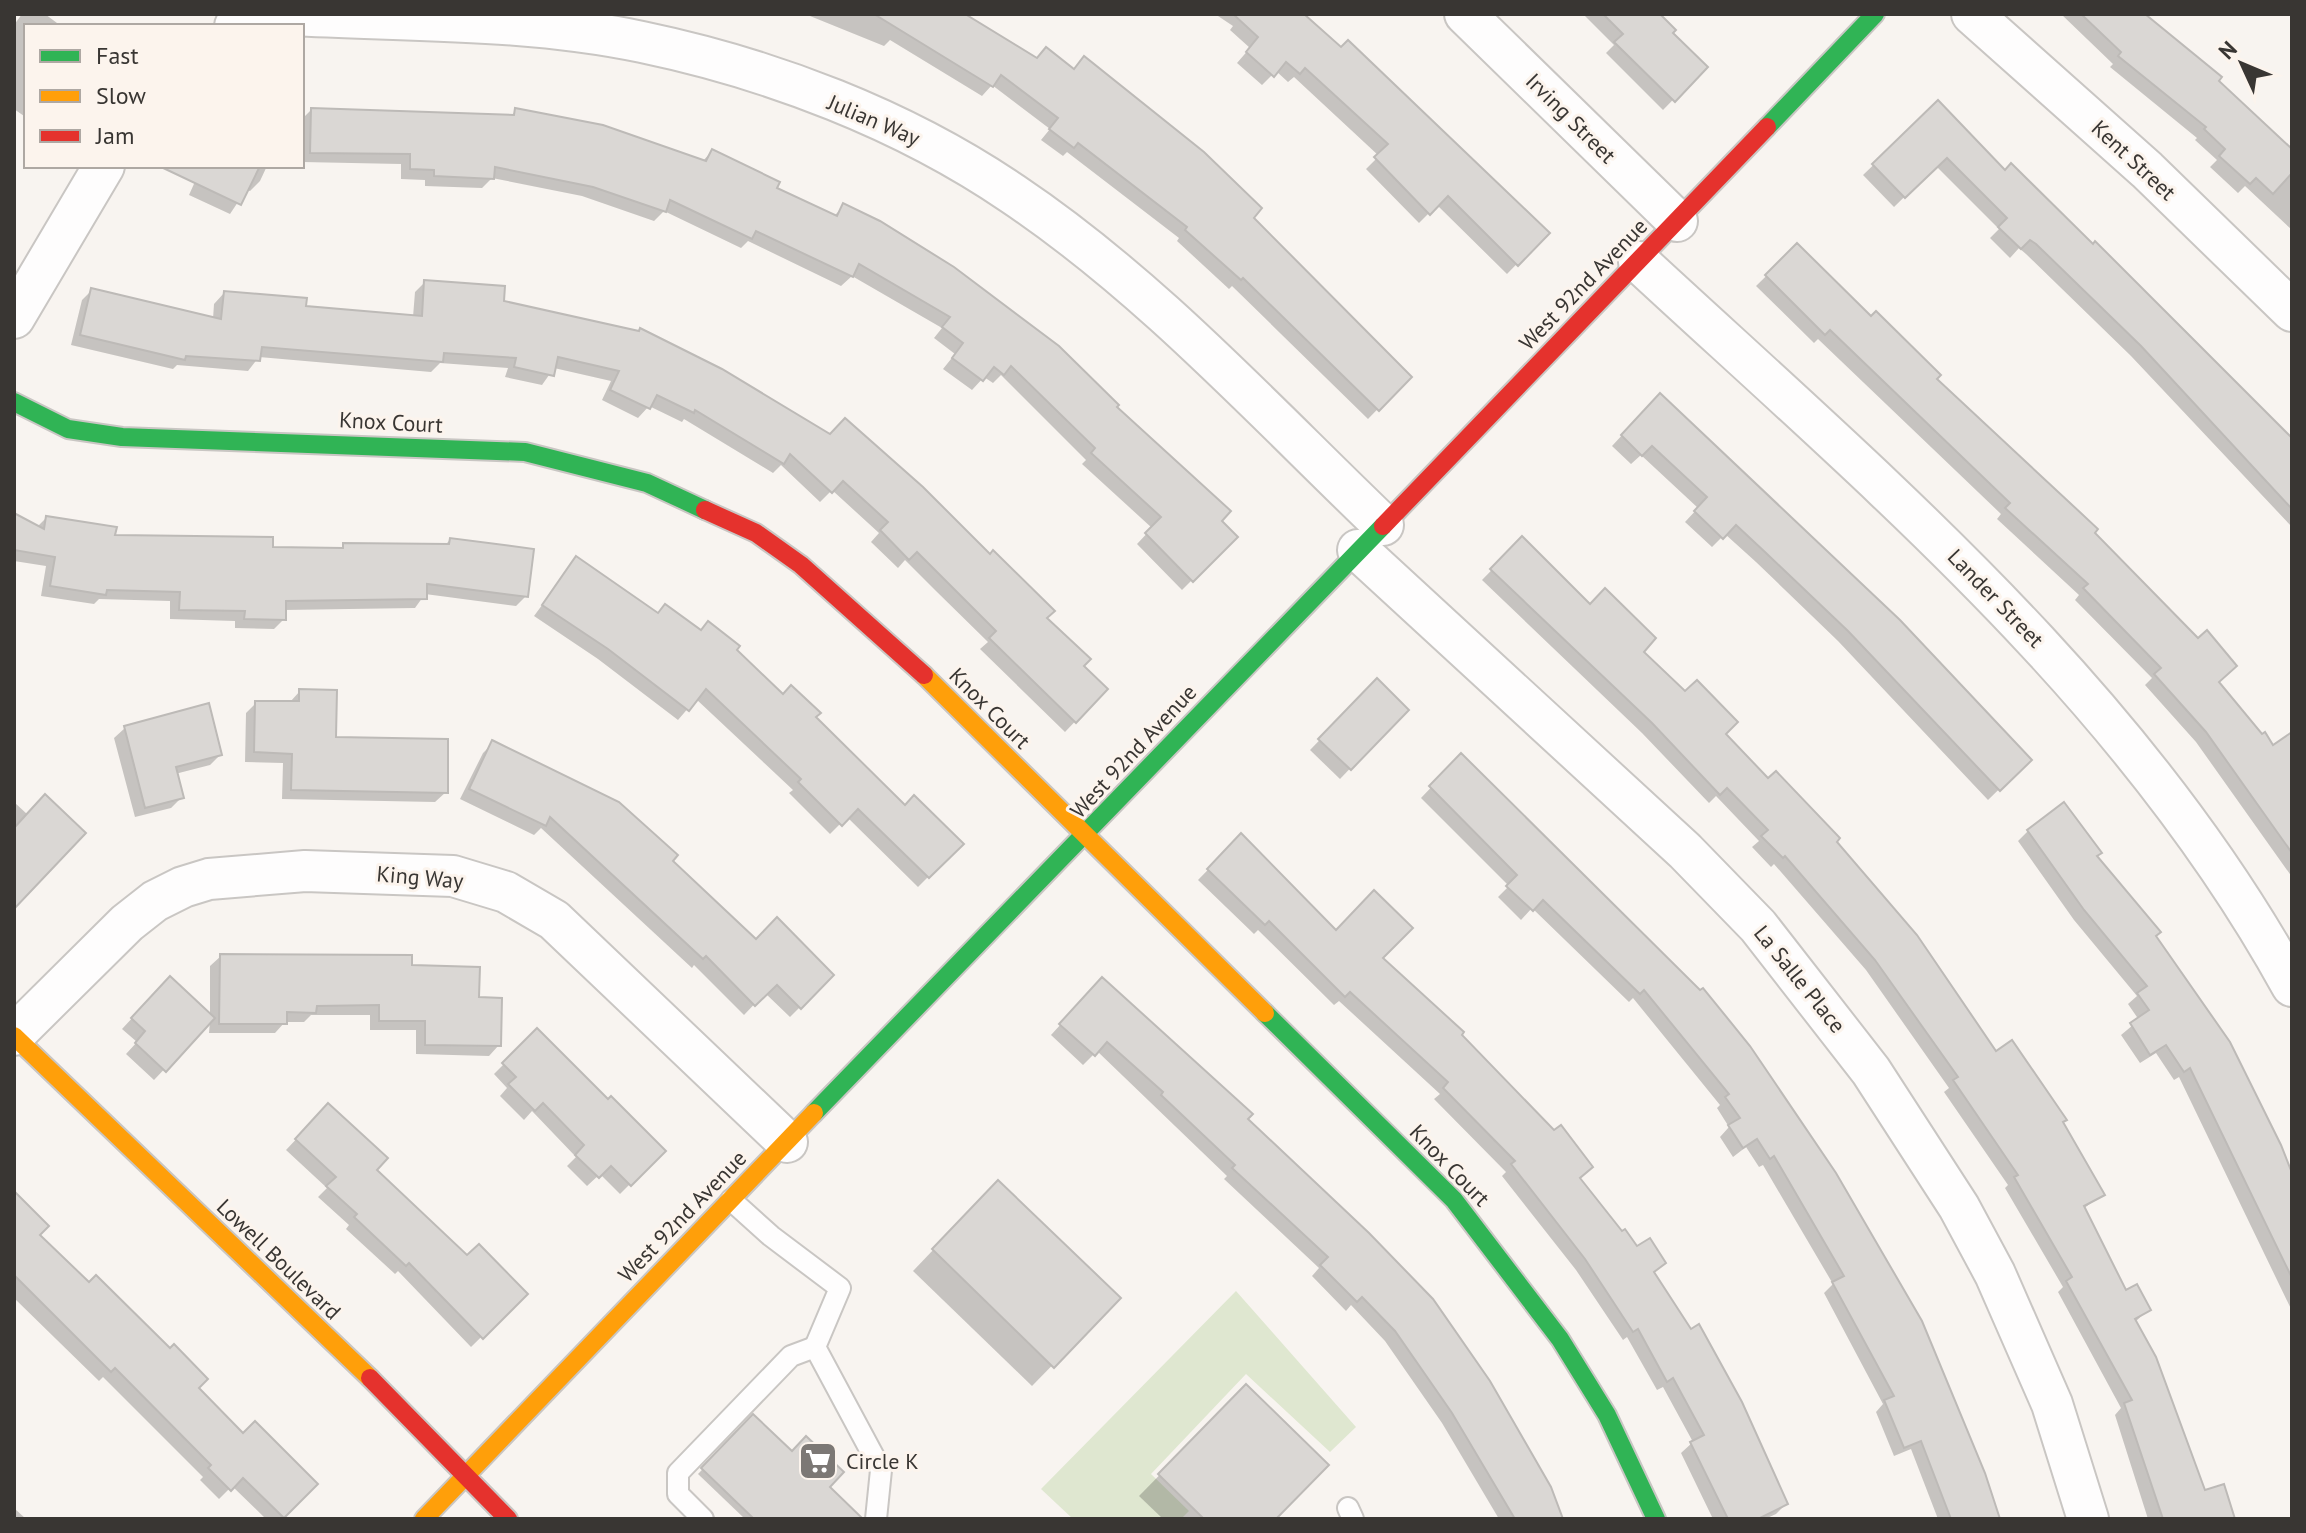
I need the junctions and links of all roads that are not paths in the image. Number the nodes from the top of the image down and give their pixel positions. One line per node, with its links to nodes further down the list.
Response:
1 (1465, 14): 6 (street, Irving Street)
2 (1875, 14): 6 (street, West 92nd Avenue)
3 (1972, 14): 8 (street, Kent Street)
4 (241, 24): 11 (street, Julian Way)
5 (103, 168): 9 (street)
6 (1677, 221): 7 (street, West 92nd Avenue)
7 (1639, 262): 11 (street, West 92nd Avenue); 13 (street, Lander Street)
8 (2292, 311)
9 (14, 318)
10 (14, 402): 12 (street, Knox Court)
11 (1371, 537): 12 (street, West 92nd Avenue); 24 (street, La Salle Place)
12 (1085, 837): 15 (street, West 92nd Avenue); 23 (street, Knox Court)
13 (2292, 986)
14 (14, 1036): 15 (street, King Way); 18 (street, Lowell Boulevard)
15 (787, 1142): 16 (street, West 92nd Avenue)
16 (731, 1200): 17 (lane); 18 (street, West 92nd Avenue)
17 (815, 1347): 21 (lane); 22 (lane)
18 (465, 1475): 19 (street, West 92nd Avenue); 20 (street, Lowell Boulevard)
19 (424, 1519)
20 (508, 1519)
21 (703, 1519)
22 (876, 1519)
23 (1656, 1519)
24 (2088, 1519)

